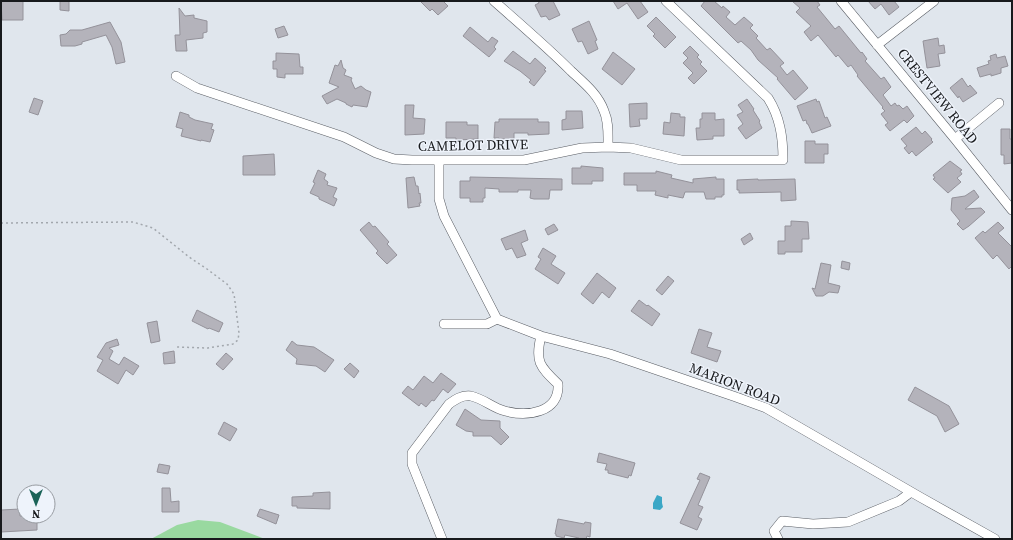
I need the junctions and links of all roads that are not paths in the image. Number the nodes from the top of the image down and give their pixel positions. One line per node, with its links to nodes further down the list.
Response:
1 (494, 1): 9 (street)
2 (666, 1): 9 (street, CAMELOT DRIVE)
3 (841, 1): 5 (street, CRESTVIEW ROAD)
4 (934, 1): 5 (street)
5 (878, 45): 8 (street, CRESTVIEW ROAD)
6 (176, 76): 10 (street, CAMELOT DRIVE)
7 (1000, 103): 8 (street)
8 (955, 138): 11 (street, CRESTVIEW ROAD)
9 (608, 147): 10 (street, CAMELOT DRIVE)
10 (439, 160): 12 (street)
11 (1012, 210)
12 (497, 319): 13 (street); 14 (street, MARION ROAD)
13 (444, 324)
14 (541, 336): 15 (street, MARION ROAD); 16 (street)
15 (911, 492): 17 (street); 18 (street, MARION ROAD)
16 (442, 539)
17 (778, 539)
18 (995, 539)

